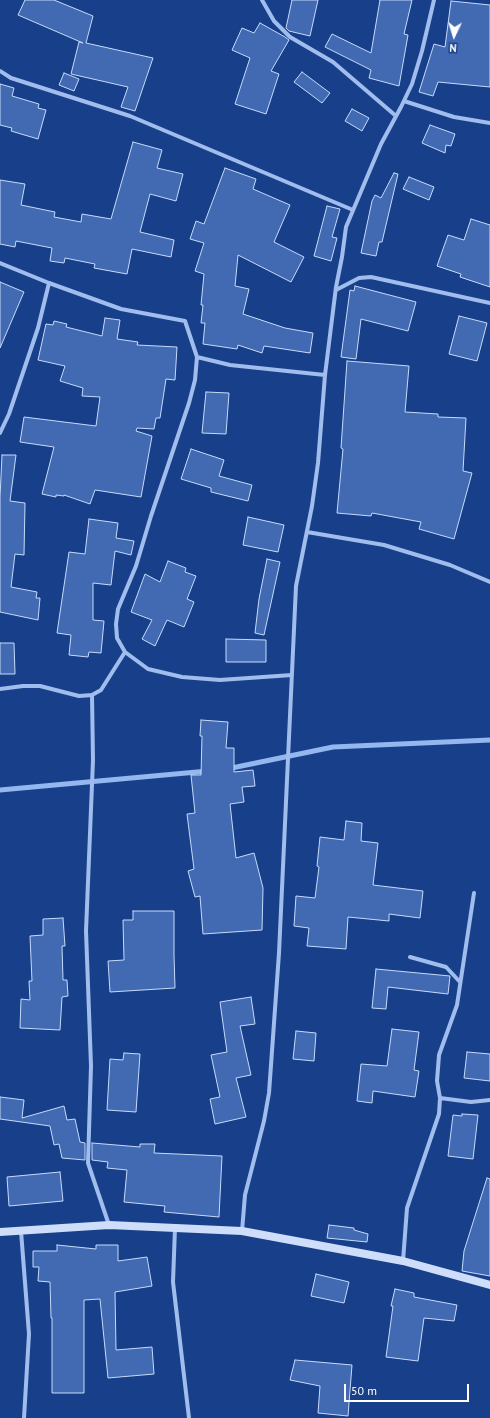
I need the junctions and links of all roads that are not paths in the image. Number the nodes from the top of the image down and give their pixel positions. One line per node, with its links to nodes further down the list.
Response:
1 (262, 0): 5 (street)
2 (434, 0): 4 (street)
3 (0, 71): 7 (street)
4 (404, 101): 5 (street); 6 (street)
5 (396, 116): 7 (street)
6 (490, 123)
7 (353, 210): 10 (street)
8 (0, 263): 9 (street)
9 (49, 283): 12 (street); 14 (street)
10 (336, 290): 11 (street); 13 (street)
11 (490, 303)
12 (197, 357): 13 (street); 17 (street)
13 (325, 375): 15 (street)
14 (0, 433)
15 (307, 532): 16 (street); 18 (street)
16 (490, 582)
17 (125, 652): 18 (street); 20 (street)
18 (292, 675): 29 (street)
19 (0, 689): 20 (street)
20 (92, 695): 26 (street)
21 (474, 893): 23 (street)
22 (410, 957): 23 (street)
23 (460, 982): 24 (street)
24 (440, 1098): 25 (street); 31 (street)
25 (490, 1100)
26 (109, 1225): 27 (street); 28 (street)
27 (175, 1228): 29 (street); 34 (street)
28 (21, 1230): 30 (street); 33 (street)
29 (242, 1231): 31 (street)
30 (0, 1232)
31 (403, 1261): 32 (street)
32 (490, 1285)
33 (24, 1418)
34 (189, 1418)

